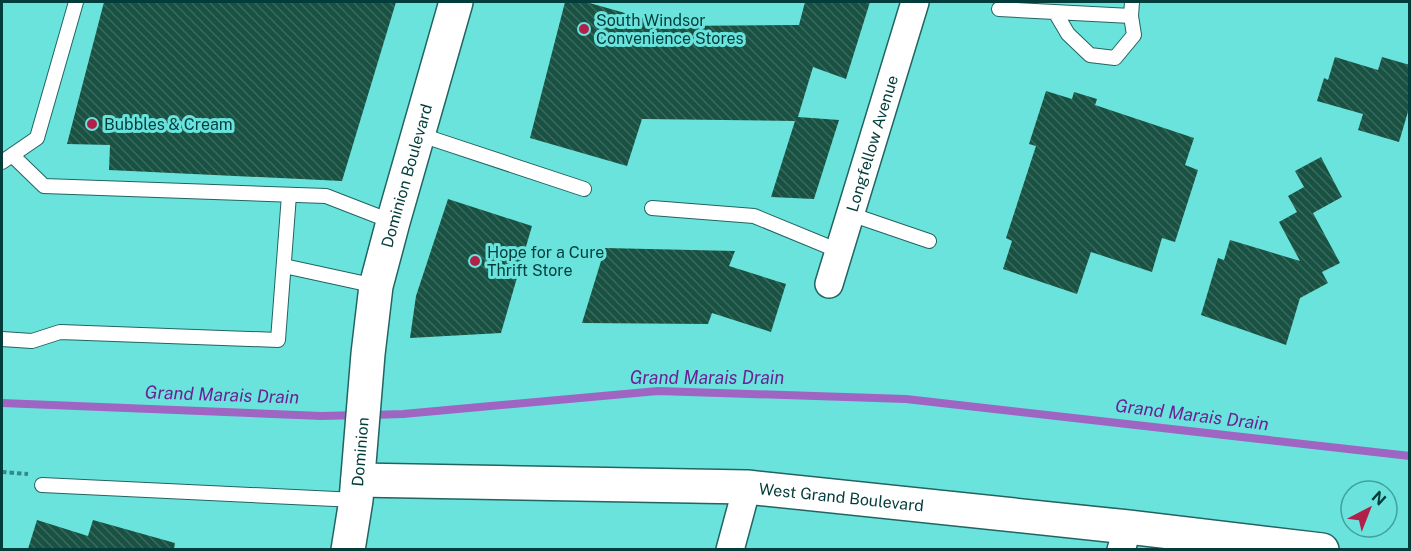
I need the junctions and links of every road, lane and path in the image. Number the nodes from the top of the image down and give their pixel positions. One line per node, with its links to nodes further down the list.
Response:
1 (76, 2): 9 (lane)
2 (456, 2): 8 (street, Dominion Boulevard)
3 (915, 2): 13 (street, Longfellow Avenue)
4 (1132, 2): 7 (lane)
5 (999, 9): 6 (lane)
6 (1054, 12): 7 (lane); 7 (lane)
7 (1131, 16)
8 (418, 134): 10 (lane); 14 (street, Dominion Boulevard)
9 (7, 159): 11 (lane)
10 (584, 189)
11 (289, 195): 14 (lane); 17 (lane)
12 (652, 208): 16 (lane)
13 (850, 214): 15 (lane); 16 (street, Longfellow Avenue)
14 (393, 222): 19 (street, Dominion Boulevard)
15 (929, 241)
16 (839, 251): 18 (street, Longfellow Avenue)
17 (284, 266): 19 (lane); 20 (lane)
18 (829, 284)
19 (376, 286): 21 (street, Dominion Boulevard)
20 (2, 339)
21 (368, 354): 24 (street, Dominion)
22 (42, 484): 24 (lane)
23 (747, 487): 24 (street, West Grand Boulevard); 25 (street, West Grand Boulevard); 27 (street)
24 (357, 490): 26 (street, Dominion)
25 (1125, 538): 28 (street, West Grand Boulevard)
26 (348, 549)
27 (730, 549)
28 (1322, 549)

